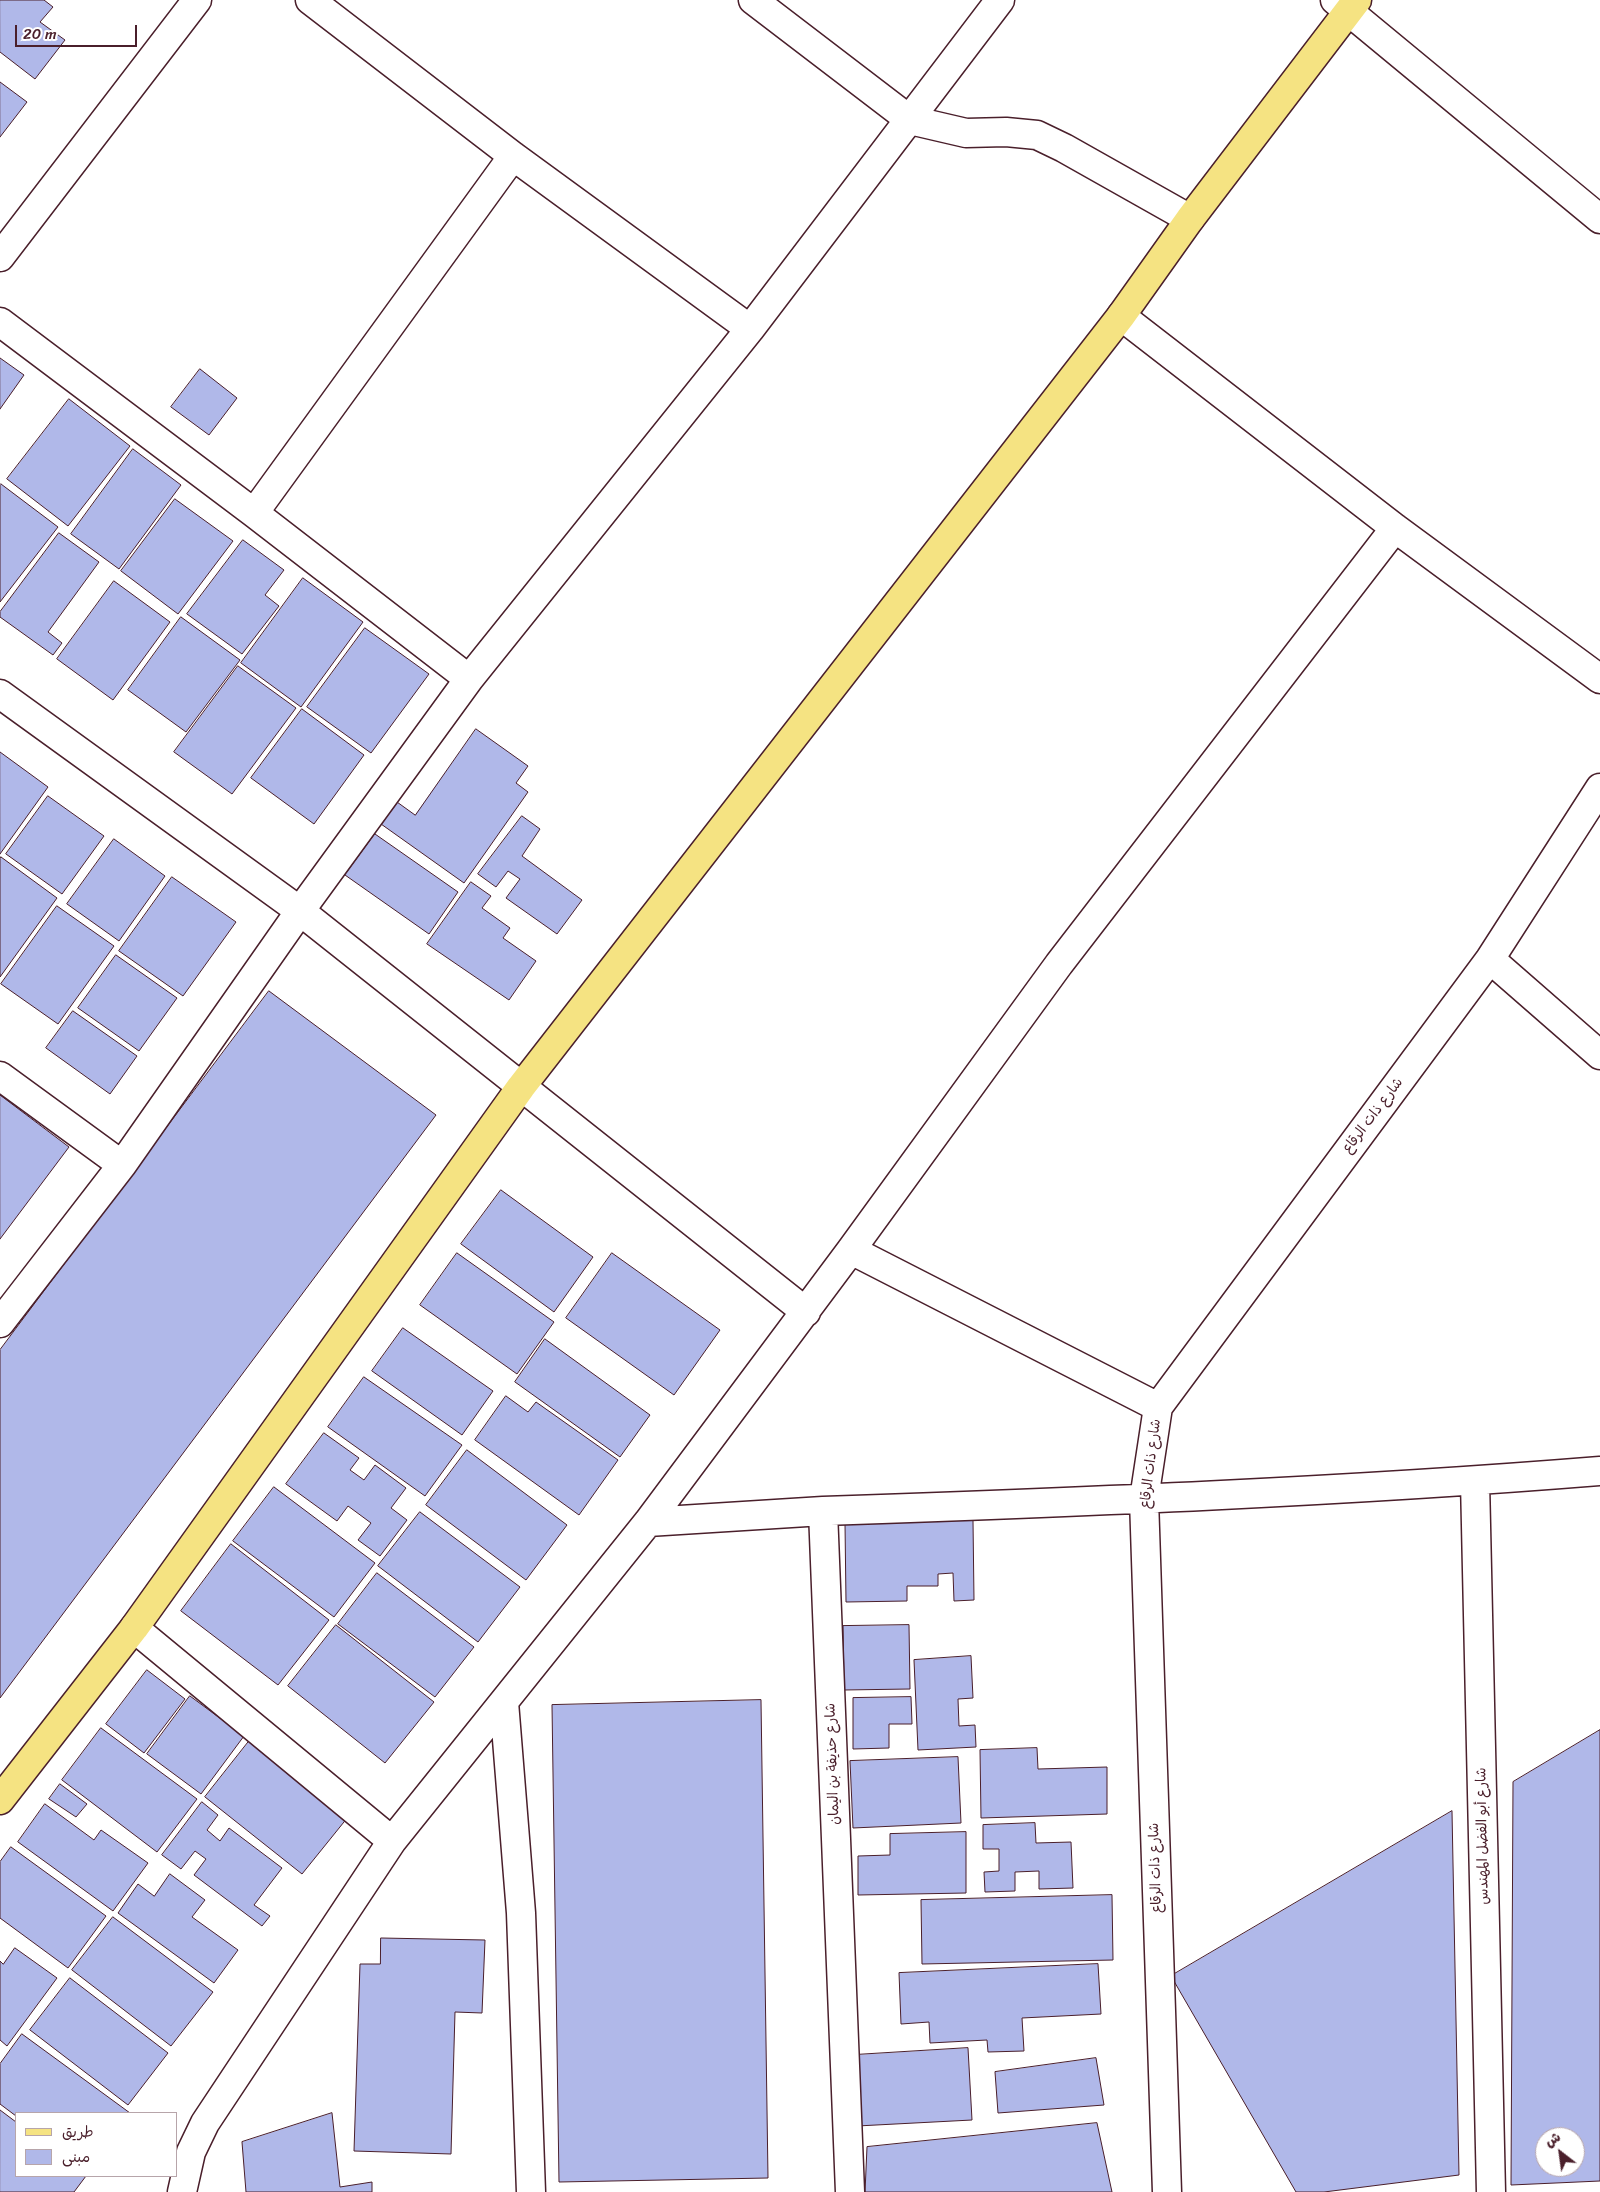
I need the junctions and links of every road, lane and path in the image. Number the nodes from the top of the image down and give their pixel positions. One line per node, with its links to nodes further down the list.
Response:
1 (197, 0): 10 (street)
2 (310, 0): 7 (street)
3 (754, 0): 6 (street)
4 (1000, 0): 6 (street)
5 (1347, 4): 8 (main road); 9 (street)
6 (910, 120): 8 (street); 13 (street)
7 (513, 156): 13 (street); 14 (street)
8 (1190, 219): 11 (main road)
9 (1600, 219)
10 (0, 257)
11 (1121, 316): 15 (street); 24 (main road)
12 (0, 322): 14 (street)
13 (750, 329): 16 (street)
14 (254, 513): 16 (street)
15 (1395, 528): 17 (street); 26 (street)
16 (469, 679): 20 (street)
17 (1600, 679)
18 (0, 694): 20 (street)
19 (1600, 788): 21 (street, شارع ذات الرقاع)
20 (300, 911): 24 (street); 25 (street)
21 (1490, 959): 22 (street); 29 (street, شارع ذات الرقاع)
22 (1600, 1055)
23 (0, 1076): 25 (street)
24 (521, 1087): 27 (street); 35 (main road)
25 (122, 1165): 28 (street)
26 (851, 1250): 27 (street); 29 (street)
27 (806, 1312): 34 (street)
28 (0, 1322)
29 (1158, 1407): 32 (street, شارع ذات الرقاع)
30 (1600, 1470): 31 (street)
31 (1475, 1481): 32 (street); 43 (street, شارع أبو الفضل المهندس)
32 (1144, 1499): 33 (street); 42 (street, شارع ذات الرقاع)
33 (823, 1511): 34 (street); 41 (street, شارع حذيفة بن اليمان)
34 (648, 1522): 36 (street)
35 (134, 1628): 37 (main road); 38 (street)
36 (504, 1702): 38 (street); 40 (street)
37 (0, 1800)
38 (392, 1841): 39 (street)
39 (182, 2192)
40 (531, 2192)
41 (850, 2192)
42 (1167, 2192)
43 (1491, 2192)

